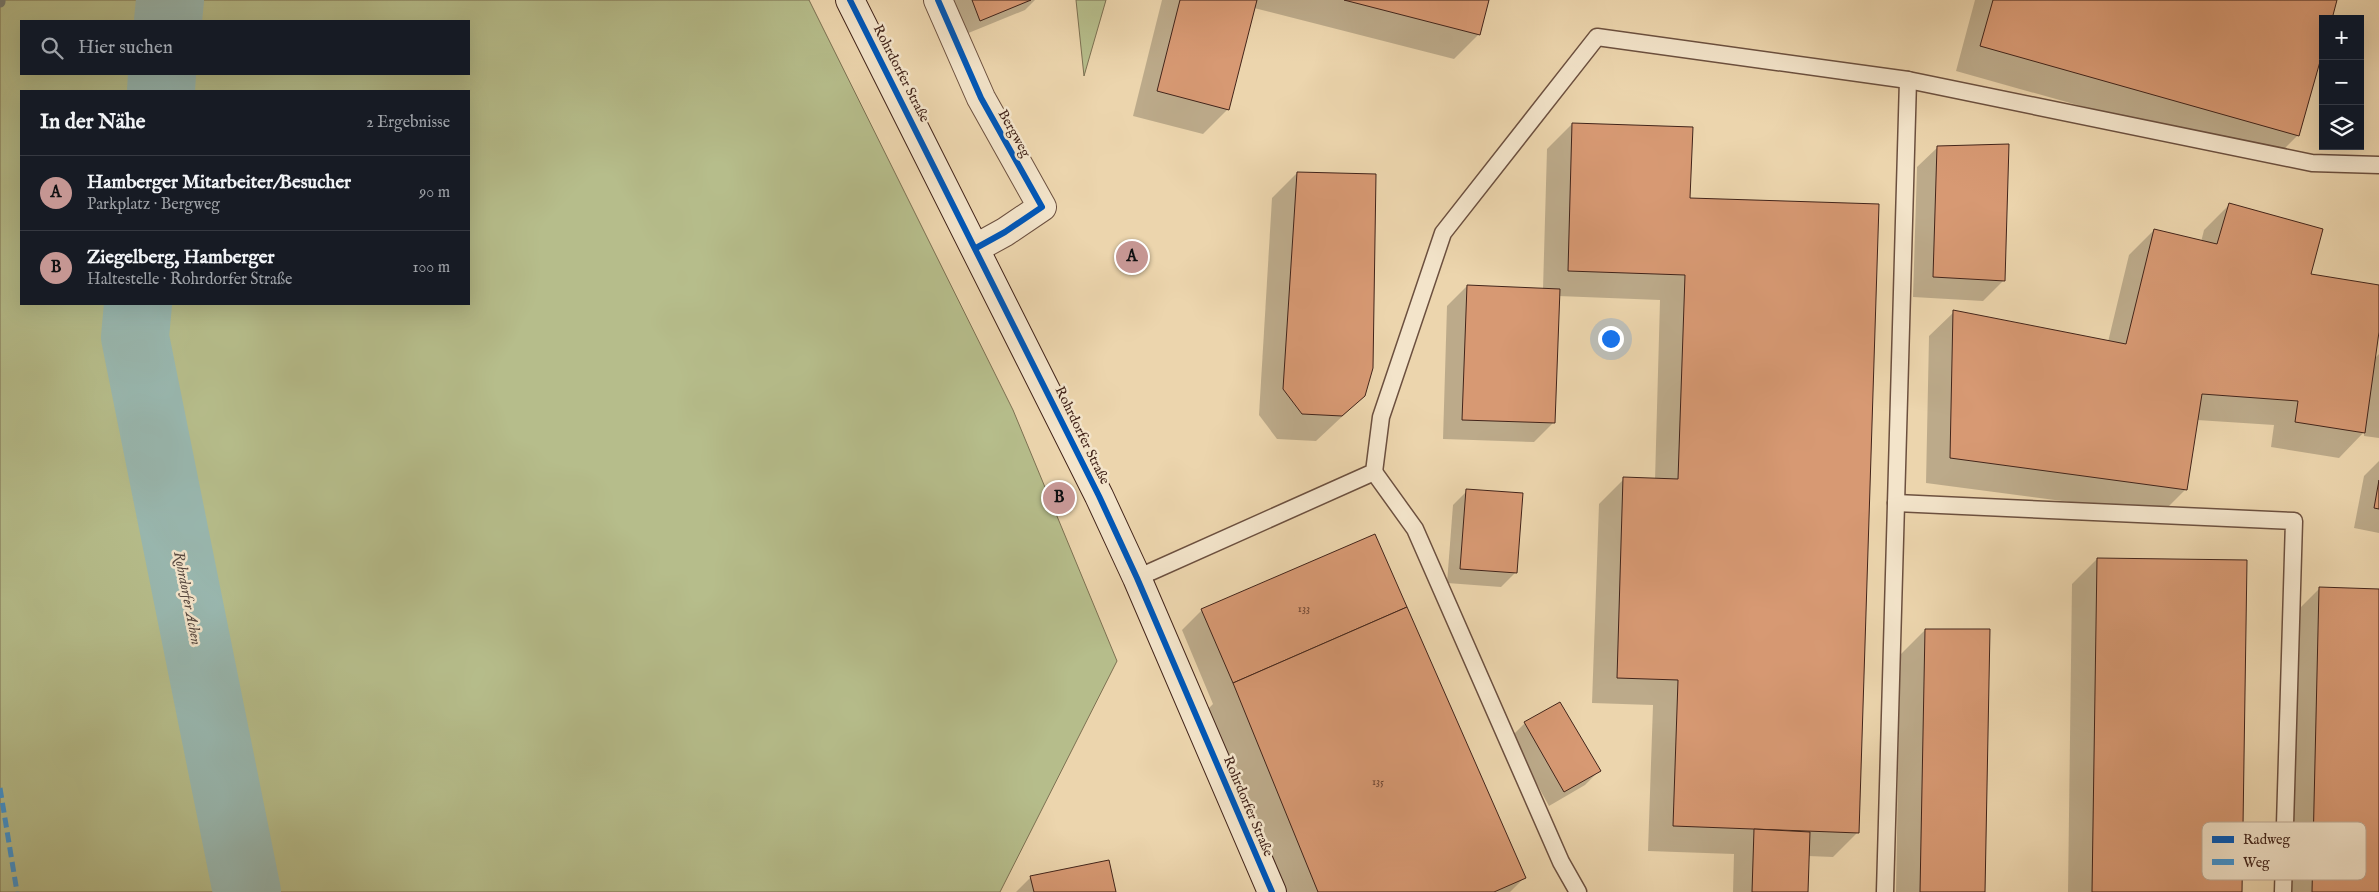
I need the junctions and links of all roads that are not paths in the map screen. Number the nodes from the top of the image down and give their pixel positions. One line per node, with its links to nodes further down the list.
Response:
1 (850, 0): 5 (main road, Rohrdorfer Straße)
2 (938, 0): 5 (main road, Bergweg)
3 (1908, 80): 4 (lane); 6 (lane); 7 (lane)
4 (2379, 165)
5 (976, 248): 8 (main road, Rohrdorfer Straße)
6 (1374, 472): 8 (lane); 11 (lane)
7 (1896, 503): 9 (lane); 12 (lane)
8 (1137, 578): 10 (main road, Rohrdorfer Straße)
9 (2285, 822)
10 (1272, 892)
11 (1578, 892)
12 (1885, 892)

